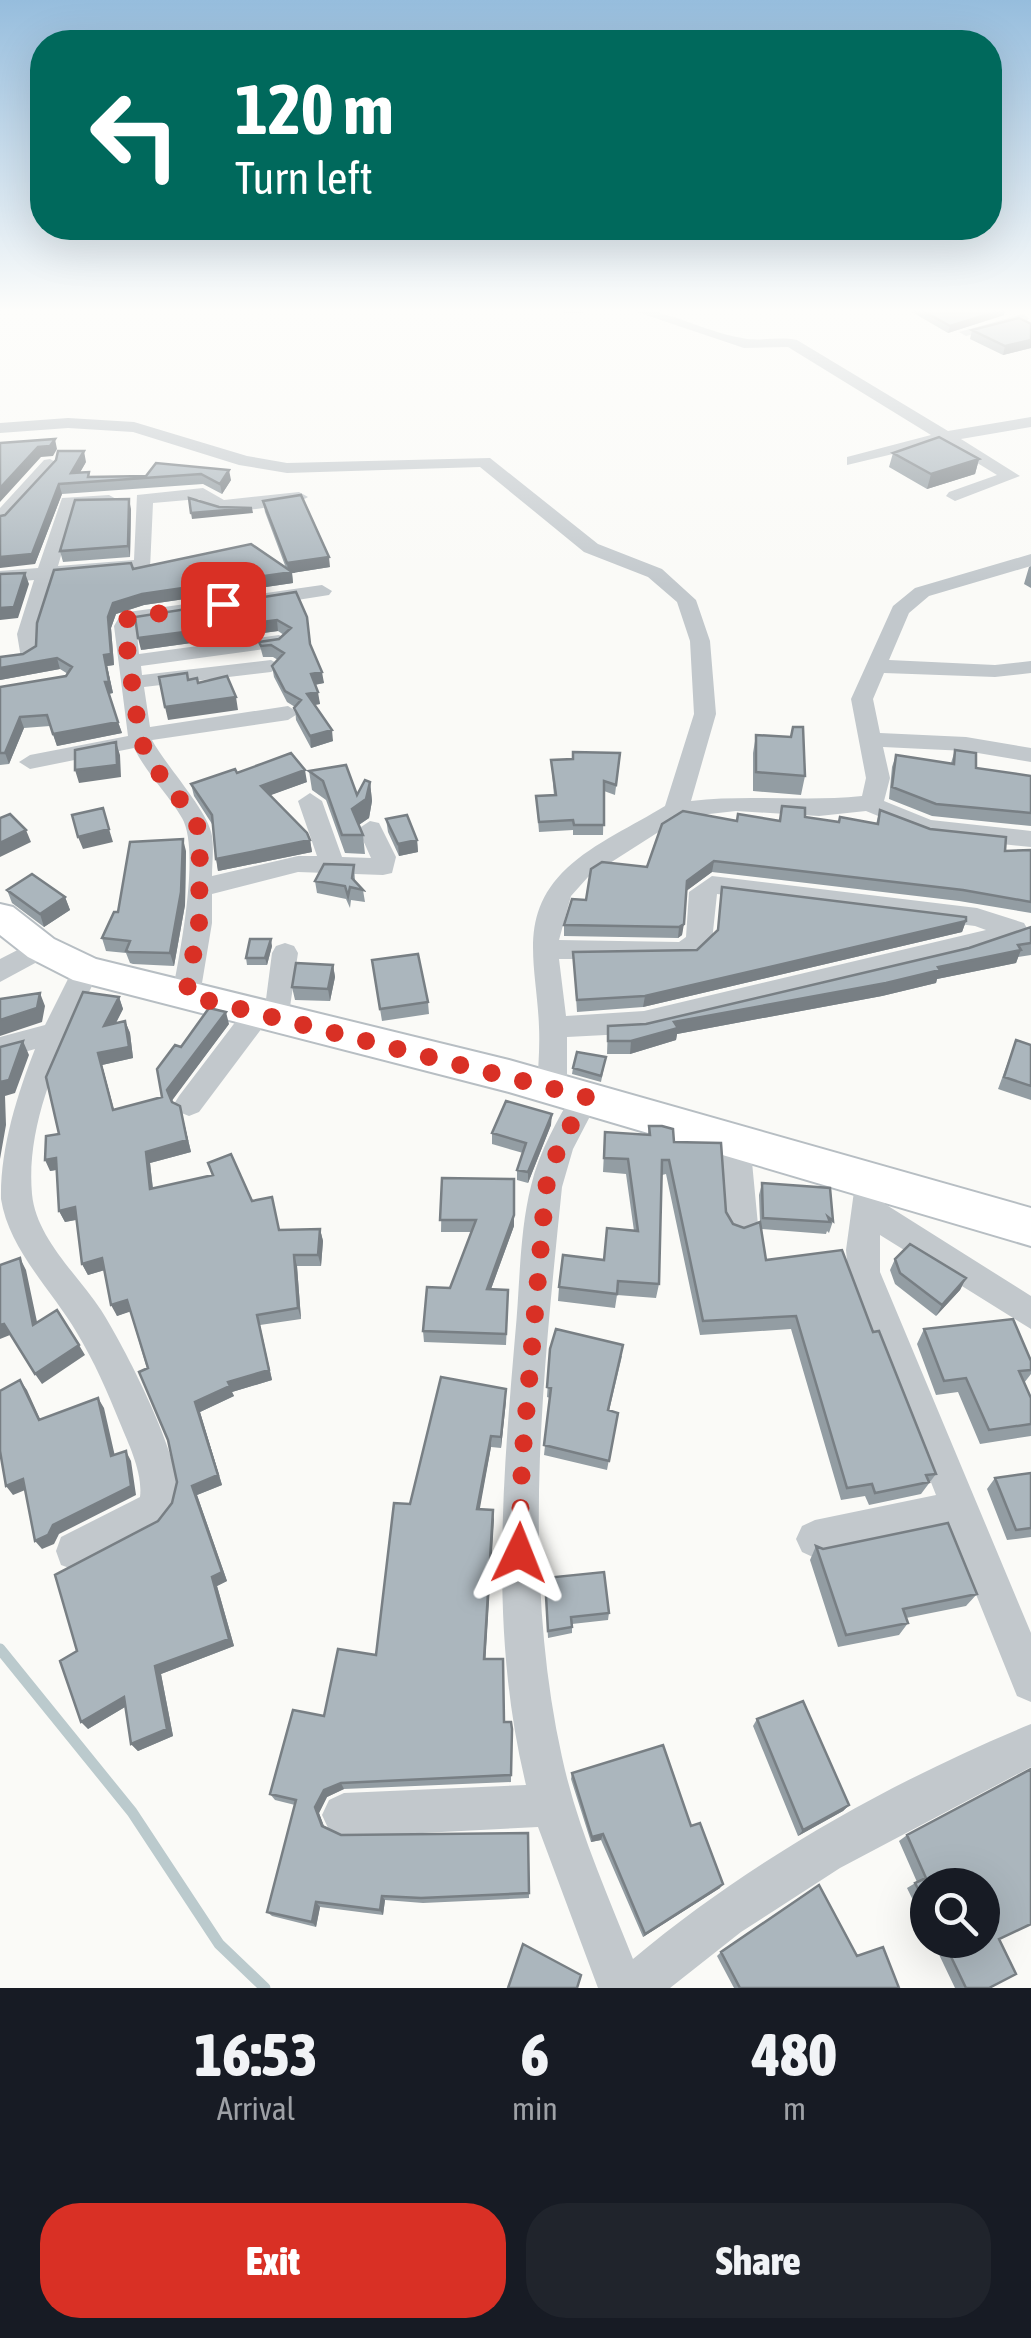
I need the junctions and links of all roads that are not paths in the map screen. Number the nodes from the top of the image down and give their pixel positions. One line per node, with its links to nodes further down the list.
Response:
1 (883, 401): 4 (street)
2 (1031, 422): 4 (street)
3 (0, 428): 29 (street)
4 (941, 438): 5 (street); 8 (street)
5 (853, 461)
6 (50, 464): 11 (street)
7 (299, 496): 9 (street)
8 (955, 496)
9 (143, 499): 10 (street); 13 (street)
10 (68, 502): 11 (street); 13 (street)
11 (6, 513)
12 (1031, 560): 19 (street)
13 (47, 574): 14 (street); 17 (street)
14 (0, 577)
15 (322, 591): 21 (street)
16 (278, 641): 21 (street)
17 (28, 654)
18 (271, 666): 21 (street)
19 (879, 666): 20 (street); 24 (street)
20 (1031, 666)
21 (133, 672): 23 (street)
22 (288, 713): 23 (street)
23 (140, 738): 26 (street); 33 (street)
24 (872, 740): 25 (street); 28 (street)
25 (1031, 755)
26 (30, 762)
27 (310, 801): 32 (street)
28 (869, 803): 29 (street); 31 (street)
29 (676, 810): 37 (street)
30 (370, 829): 32 (street)
31 (1031, 840)
32 (332, 865): 33 (street)
33 (200, 888): 41 (street)
34 (0, 916): 36 (street)
35 (1023, 930): 37 (street); 43 (street)
36 (40, 948): 39 (street); 40 (street)
37 (544, 949): 43 (street)
38 (285, 953): 42 (street)
39 (86, 970): 41 (street); 44 (street)
40 (0, 972)
41 (186, 995): 42 (street)
42 (267, 1018): 46 (street); 47 (street)
43 (552, 1026): 46 (street)
44 (55, 1033): 45 (street); 50 (street)
45 (0, 1048)
46 (569, 1093): 48 (street); 59 (street)
47 (189, 1104)
48 (735, 1140): 49 (street); 51 (street)
49 (871, 1198): 52 (street); 53 (street); 54 (street)
50 (8, 1200): 56 (street)
51 (742, 1225)
52 (1031, 1227)
53 (1031, 1314)
54 (960, 1508): 55 (street); 57 (street)
55 (815, 1539)
56 (75, 1551)
57 (1031, 1682)
58 (1031, 1745): 62 (street)
59 (552, 1805): 60 (street); 61 (street)
60 (344, 1815)
61 (621, 1988)
62 (634, 1988)

